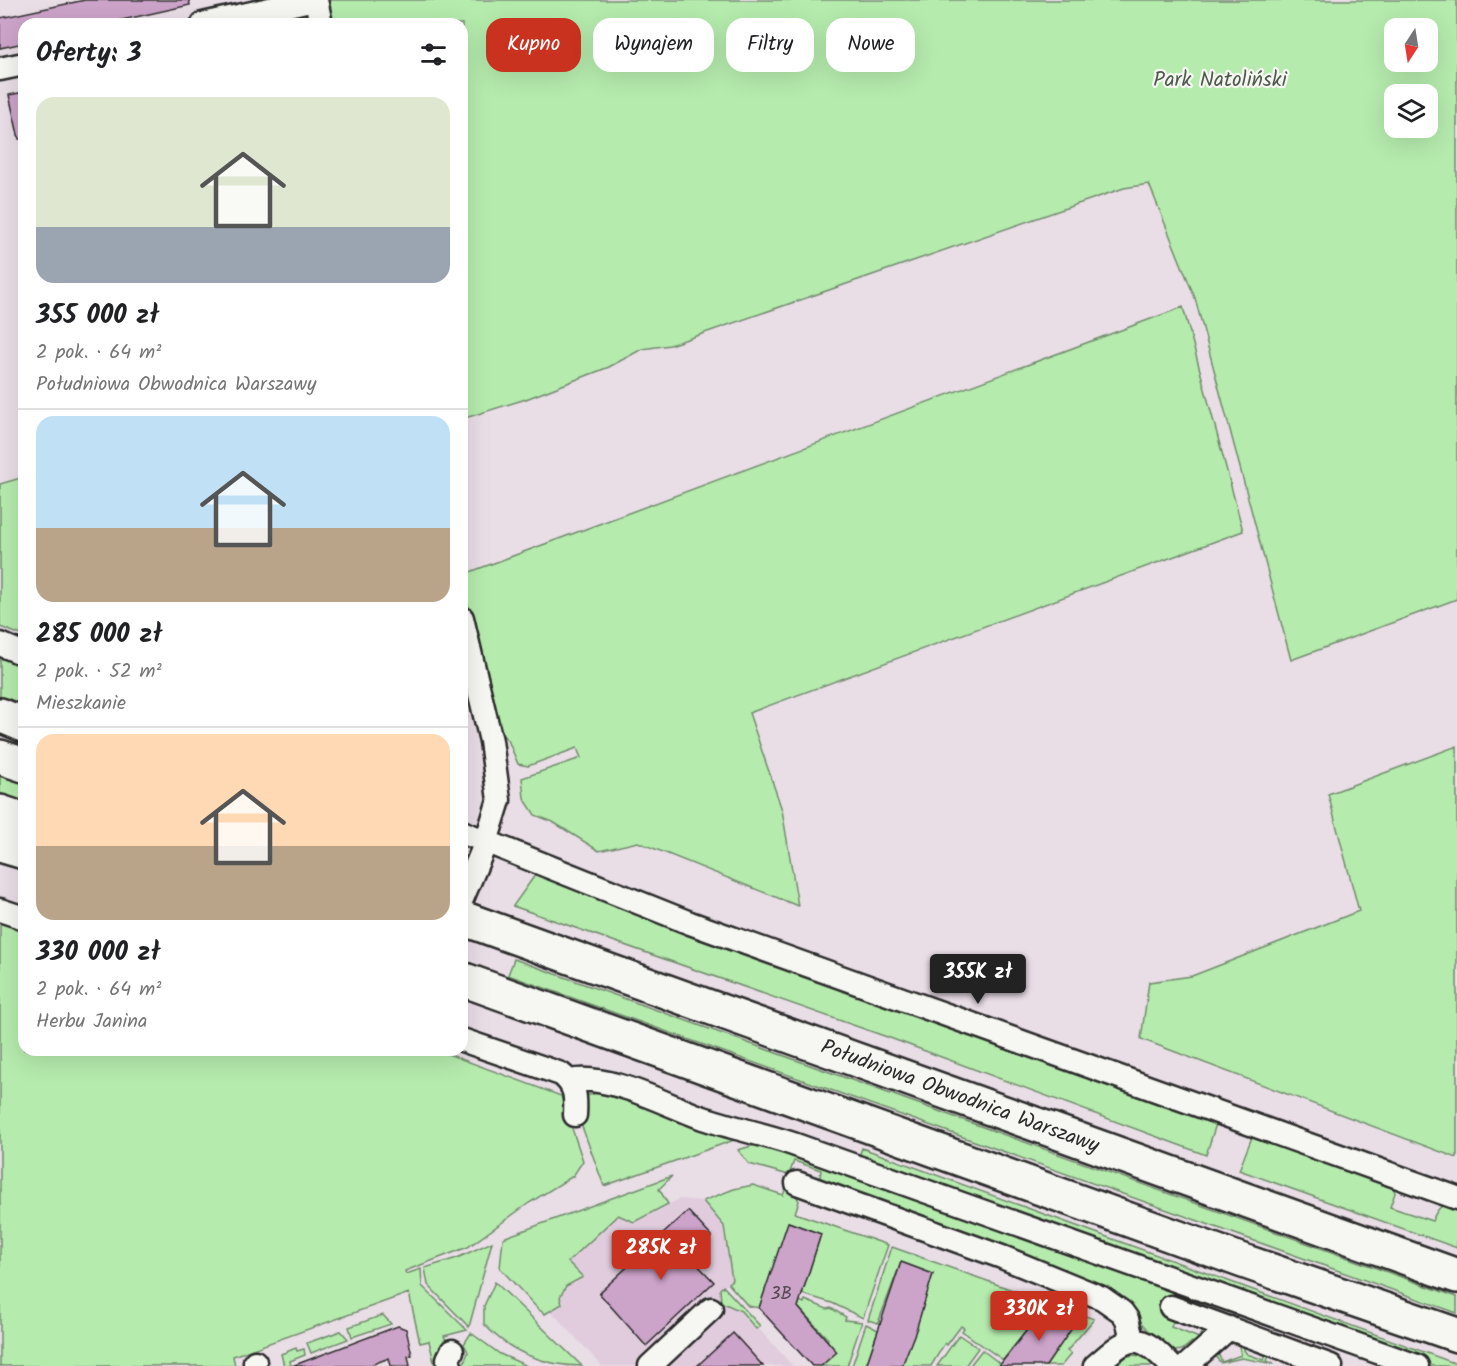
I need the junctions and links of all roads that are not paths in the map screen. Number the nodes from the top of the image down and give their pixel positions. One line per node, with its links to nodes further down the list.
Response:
1 (310, 0): 3 (street)
2 (315, 0): 4 (street)
3 (230, 18)
4 (320, 18)
5 (18, 65): 6 (street)
6 (0, 69)
7 (468, 643): 17 (street)
8 (0, 645): 9 (street)
9 (18, 652)
10 (0, 715): 11 (highway)
11 (18, 722)
12 (0, 757): 13 (highway)
13 (18, 763)
14 (0, 812): 15 (highway)
15 (18, 818)
16 (468, 834): 17 (street)
17 (486, 842): 20 (street); 29 (street)
18 (0, 845): 19 (highway)
19 (18, 850)
20 (468, 885)
21 (0, 910): 22 (street)
22 (18, 916)
23 (474, 923): 30 (highway, Południowa Obwodnica Warszawy)
24 (472, 983): 34 (highway)
25 (468, 1042): 26 (street)
26 (570, 1081): 27 (street); 41 (street)
27 (574, 1115)
28 (797, 1183): 35 (street)
29 (1457, 1198)
30 (1457, 1276)
31 (1171, 1307): 33 (street)
32 (711, 1309): 36 (street)
33 (1229, 1328): 39 (street); 40 (street)
34 (1457, 1335)
35 (1132, 1339): 37 (street); 38 (street)
36 (650, 1366)
37 (1095, 1366)
38 (1171, 1366)
39 (1186, 1366)
40 (1331, 1366)
41 (1417, 1366)

